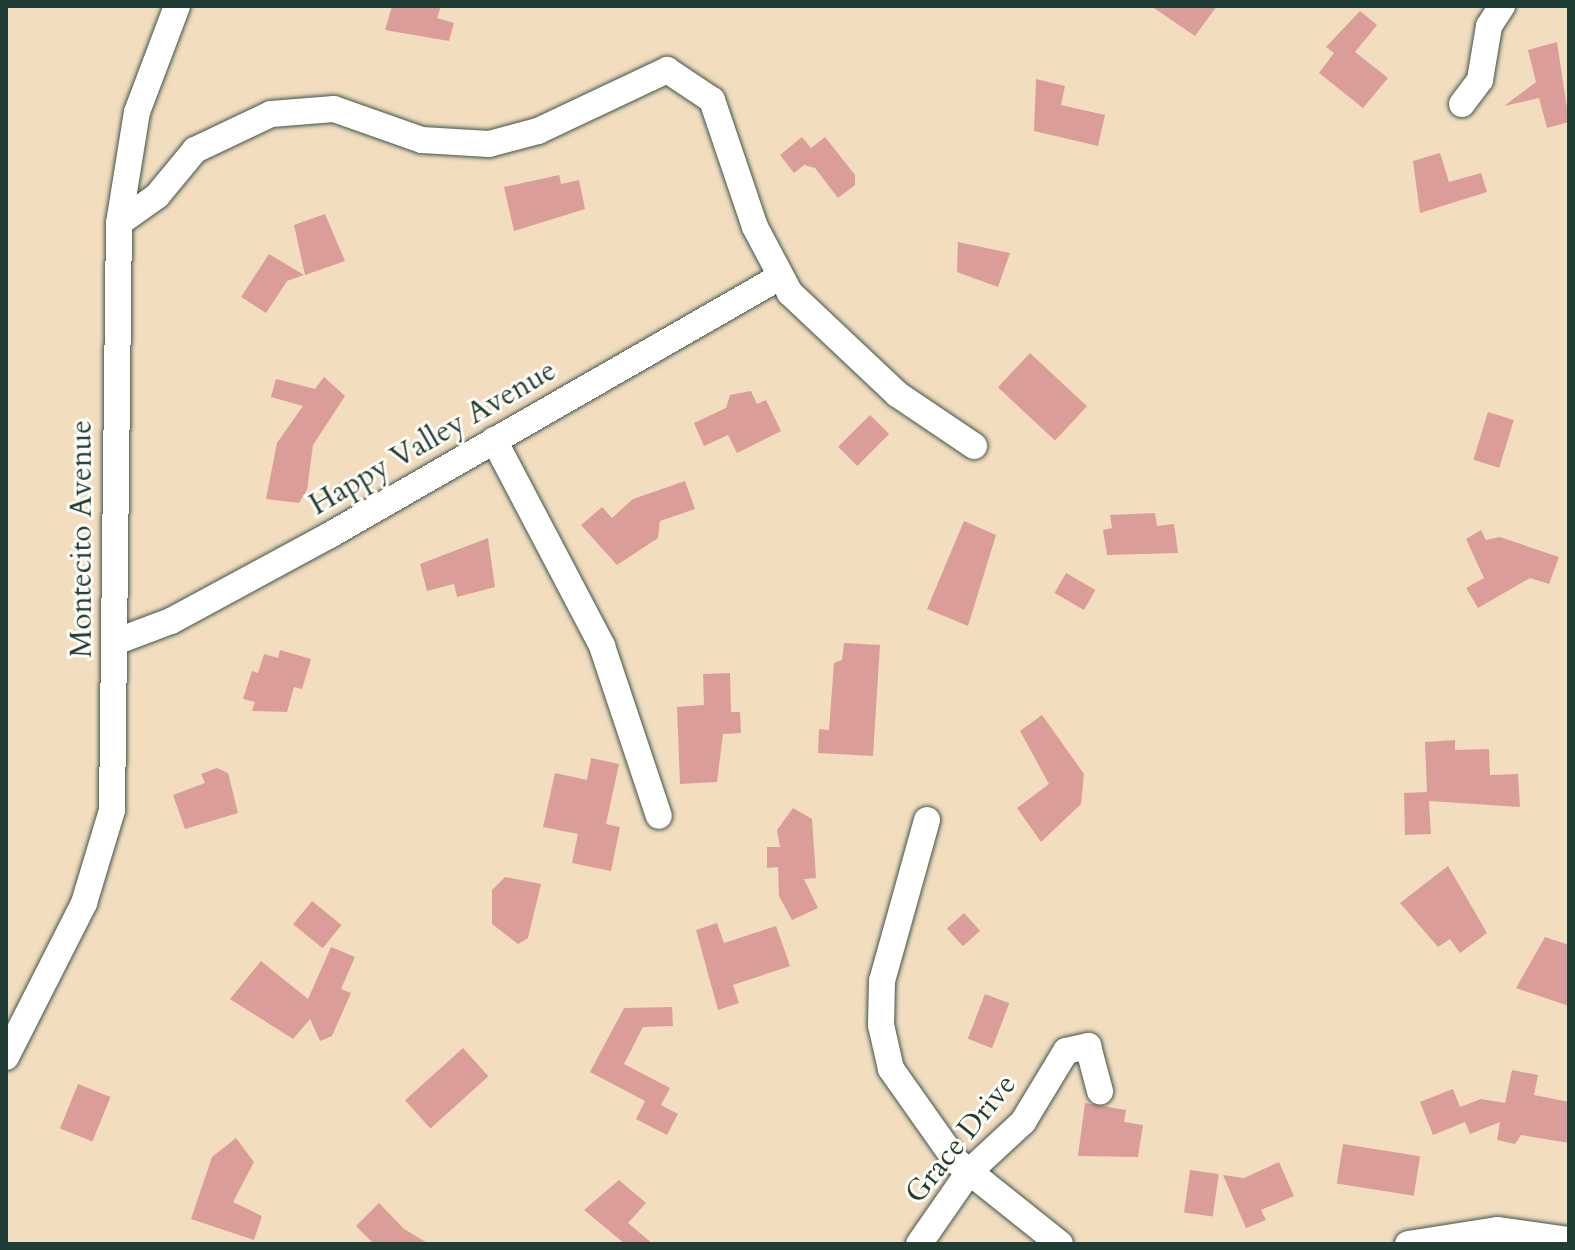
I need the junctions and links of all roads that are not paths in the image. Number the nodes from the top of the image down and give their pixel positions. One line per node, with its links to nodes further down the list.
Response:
1 (177, 6): 4 (street, Montecito Avenue)
2 (1502, 6): 3 (street)
3 (1462, 104)
4 (119, 223): 5 (street); 8 (street, Montecito Avenue)
5 (778, 278): 6 (street, Happy Valley Avenue); 7 (street)
6 (494, 440): 8 (street, Happy Valley Avenue); 9 (street)
7 (974, 446)
8 (115, 642): 11 (street, Montecito Avenue)
9 (659, 816)
10 (927, 820): 13 (street)
11 (6, 1057)
12 (1100, 1091): 13 (street, Grace Drive)
13 (969, 1172): 15 (street, Grace Drive); 16 (street)
14 (1569, 1240): 17 (street)
15 (919, 1244)
16 (1060, 1244)
17 (1408, 1244)

